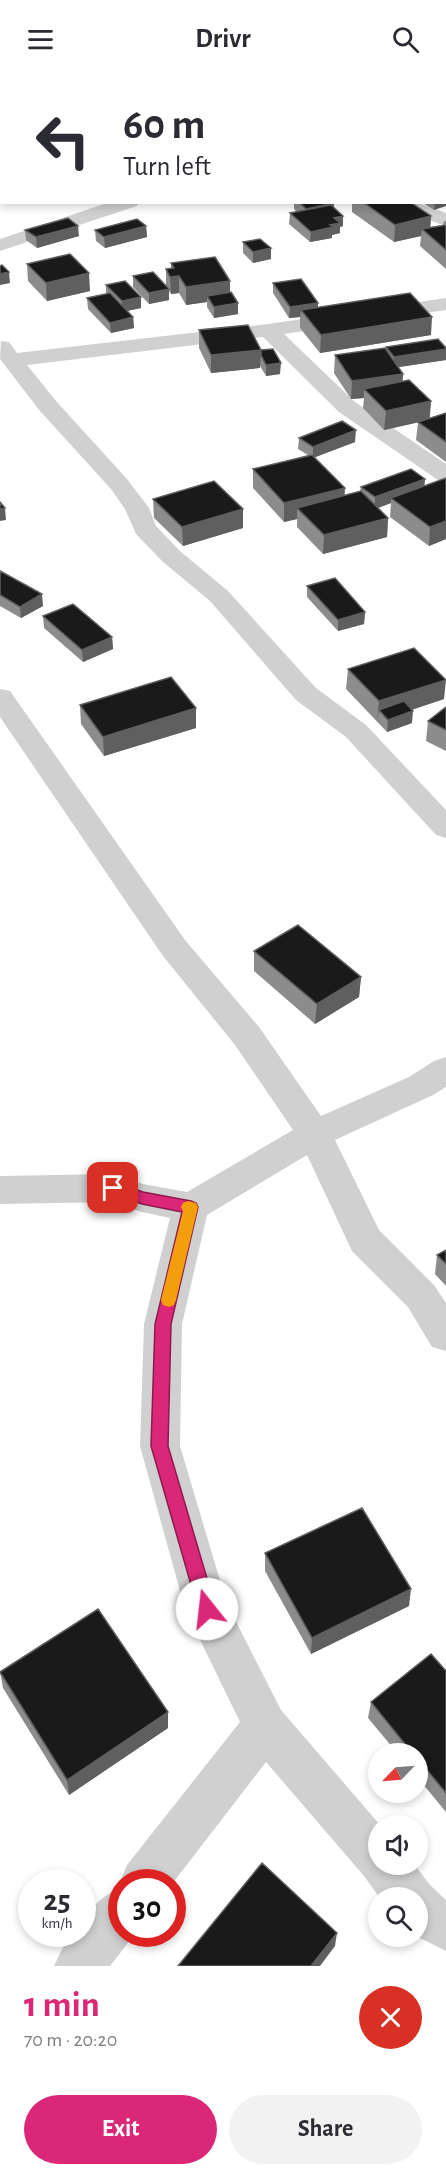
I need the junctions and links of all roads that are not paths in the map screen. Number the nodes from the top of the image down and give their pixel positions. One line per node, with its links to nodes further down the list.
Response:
1 (124, 204): 4 (street)
2 (402, 204): 3 (street)
3 (446, 220)
4 (0, 245)
5 (446, 304): 6 (street)
6 (268, 330): 7 (street); 8 (street)
7 (6, 353): 10 (street)
8 (446, 475)
9 (0, 697): 12 (street)
10 (446, 828)
11 (438, 1086): 12 (street)
12 (315, 1134): 14 (street); 15 (street)
13 (0, 1190): 14 (street)
14 (191, 1207): 16 (street)
15 (446, 1335)
16 (266, 1726): 17 (street); 18 (street)
17 (368, 1846)
18 (154, 1869)
19 (392, 1875): 20 (street)
20 (402, 1887)
21 (428, 1916): 22 (street)
22 (446, 1927)
23 (108, 1929): 24 (street)
24 (79, 1966)

